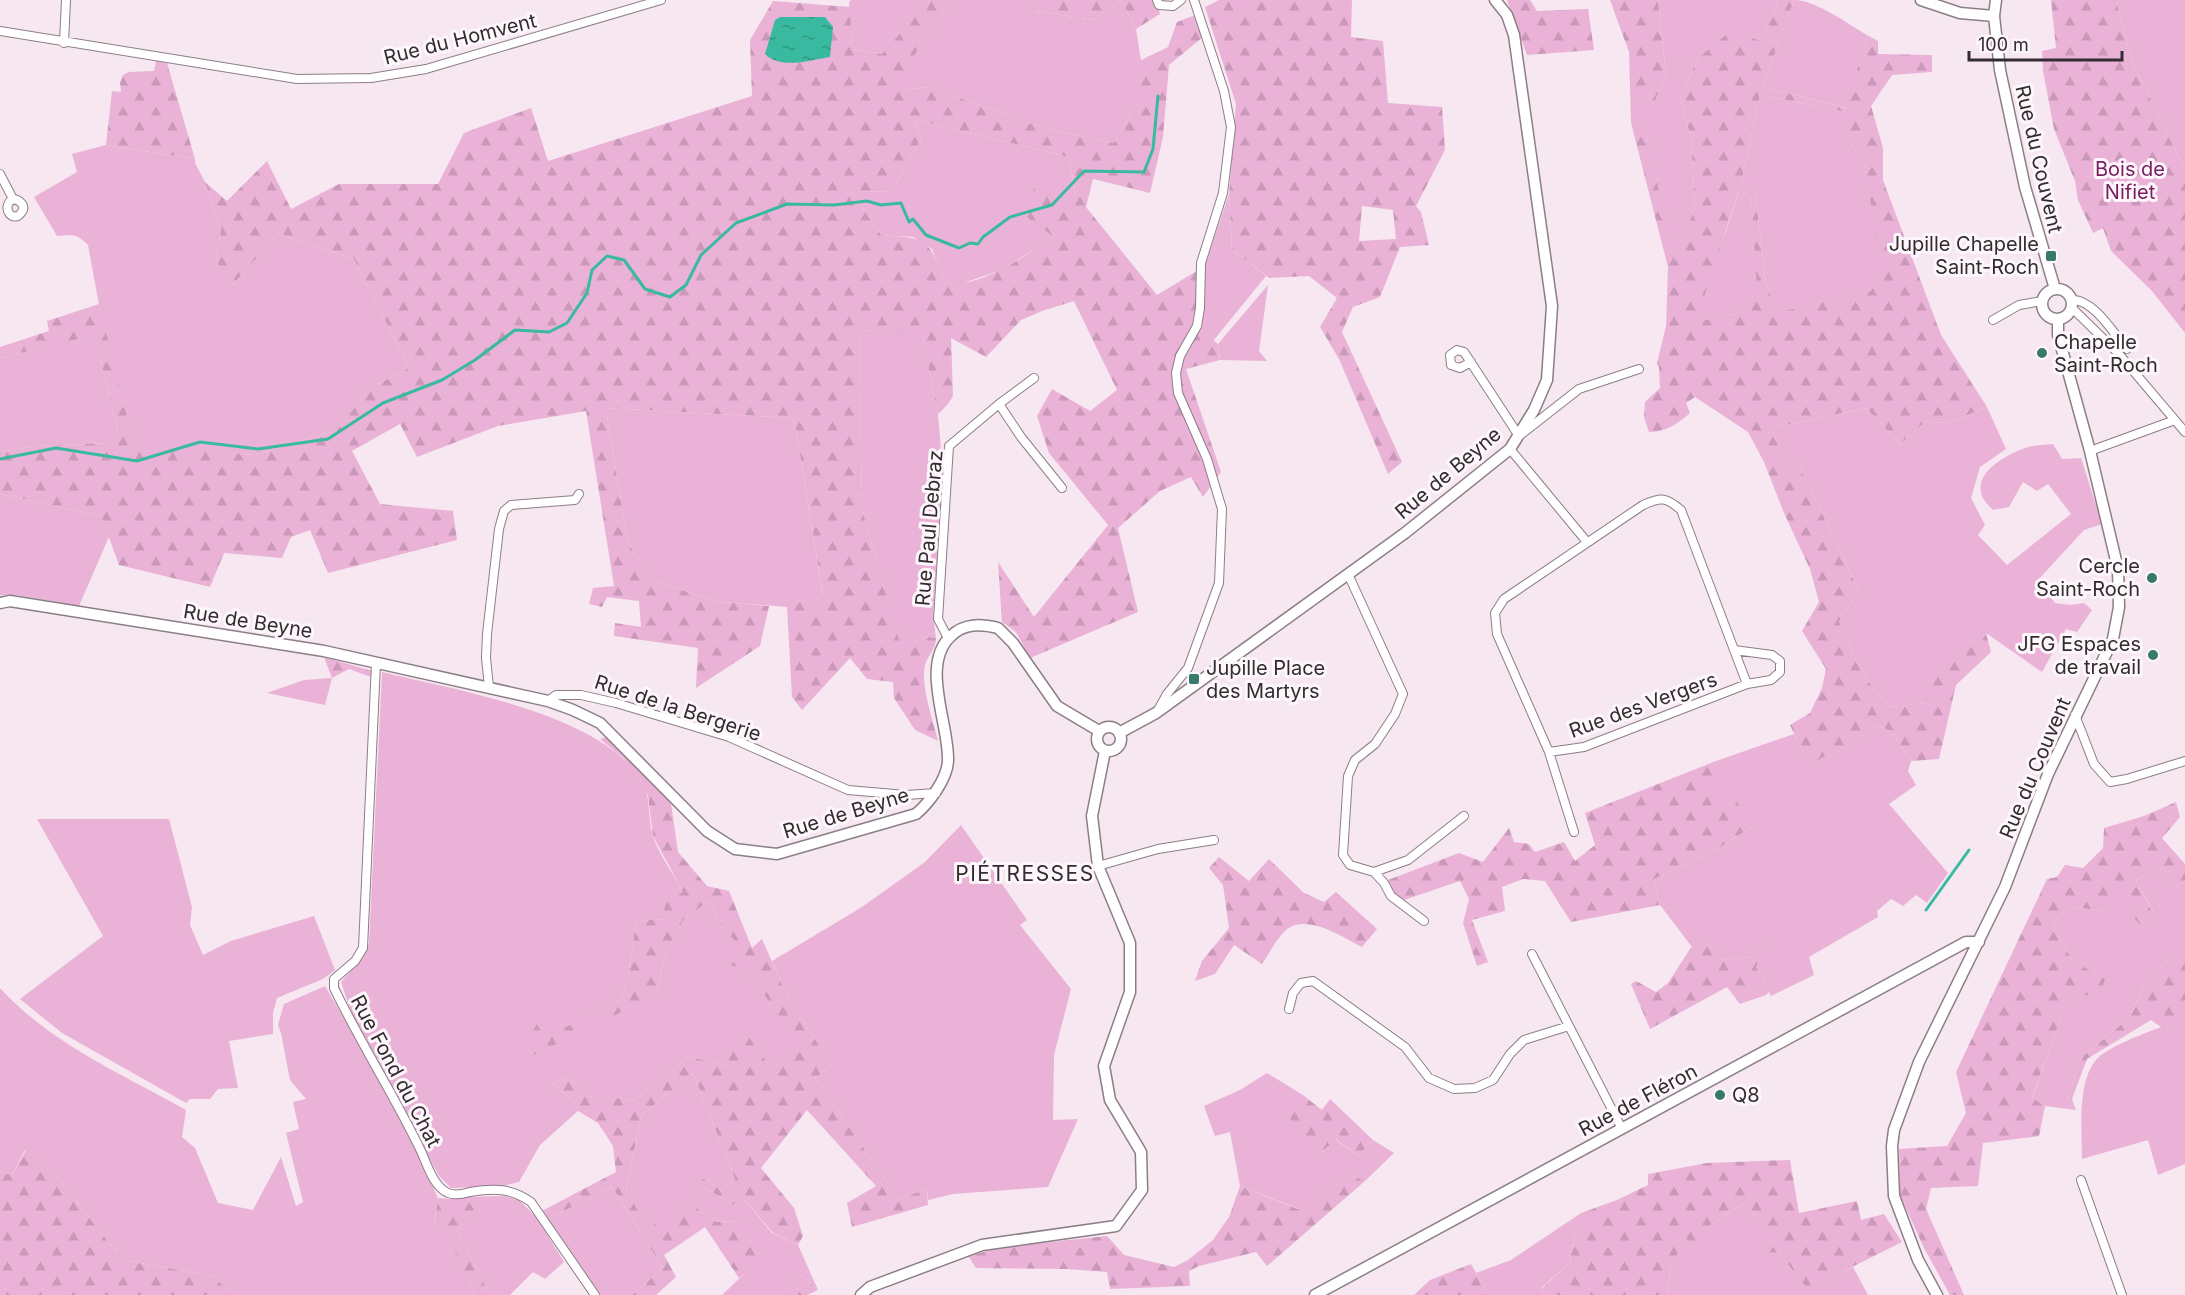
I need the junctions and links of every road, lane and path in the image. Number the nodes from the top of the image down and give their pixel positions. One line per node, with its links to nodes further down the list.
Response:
1 (66, 0): 11 (street)
2 (661, 0): 11 (street, Rue du Homvent)
3 (1157, 0): 4 (street)
4 (1181, 0)
5 (1194, 0): 40 (street)
6 (1496, 0): 26 (street, Rue de Beyne)
7 (1921, 0): 9 (street)
8 (1996, 0): 9 (street, Rue du Couvent)
9 (1994, 16): 14 (street, Rue du Couvent)
10 (0, 32): 11 (street, Rue du Homvent)
11 (64, 42)
12 (0, 174): 13 (street)
13 (13, 199)
14 (2055, 289): 15 (street); 16 (street)
15 (2042, 300): 17 (street); 18 (street)
16 (2072, 304): 18 (street); 19 (street); 24 (street)
17 (1993, 320)
18 (2058, 320): 28 (street, Rue du Couvent)
19 (2127, 349)
20 (1471, 362): 26 (street)
21 (1640, 369): 26 (street)
22 (1034, 378): 23 (street, Rue Paul Debraz)
23 (999, 404): 29 (street); 34 (street, Rue Paul Debraz)
24 (2175, 420): 25 (street); 28 (street)
25 (2185, 432)
26 (1519, 436): 27 (street, Rue de Beyne)
27 (1510, 449): 31 (street); 32 (street, Rue de Beyne)
28 (2090, 451): 41 (street, Rue du Couvent)
29 (1062, 488)
30 (579, 494): 38 (street)
31 (1587, 542): 35 (street, Rue des Vergers); 45 (street, Rue des Vergers)
32 (1348, 574): 40 (street, Rue de Beyne); 52 (street)
33 (0, 603): 36 (street, Rue de Beyne)
34 (948, 638): 42 (street); 47 (street, Rue de Beyne)
35 (1734, 650): 37 (street, Rue des Vergers); 37 (street, Rue des Vergers)
36 (376, 663): 38 (street, Rue de Beyne); 60 (street, Rue Fond du Chat)
37 (1747, 684): 45 (street, Rue des Vergers)
38 (489, 687): 39 (street, Rue de Beyne)
39 (548, 701): 47 (street, Rue de la Bergerie); 47 (street, Rue de Beyne)
40 (1156, 713): 43 (street, Rue de Beyne)
41 (2075, 715): 46 (street); 54 (street, Rue du Couvent)
42 (1099, 731): 43 (street); 44 (street)
43 (1119, 734): 44 (street)
44 (1105, 751): 51 (street)
45 (1549, 752): 49 (street, Rue des Vergers)
46 (2185, 761)
47 (936, 793)
48 (1464, 816): 52 (street)
49 (1574, 832)
50 (1214, 840): 51 (street)
51 (1098, 866): 61 (street)
52 (1374, 872): 53 (street)
53 (1424, 921)
54 (1979, 942): 58 (street, Rue de Fléron); 63 (street, Rue du Couvent)
55 (1532, 954): 57 (street)
56 (1289, 1009): 57 (street)
57 (1569, 1026): 58 (street)
58 (1622, 1129): 62 (street, Rue de Fléron)
59 (2081, 1180): 64 (street)
60 (595, 1295)
61 (861, 1295)
62 (1315, 1295)
63 (1937, 1295)
64 (2122, 1295)

